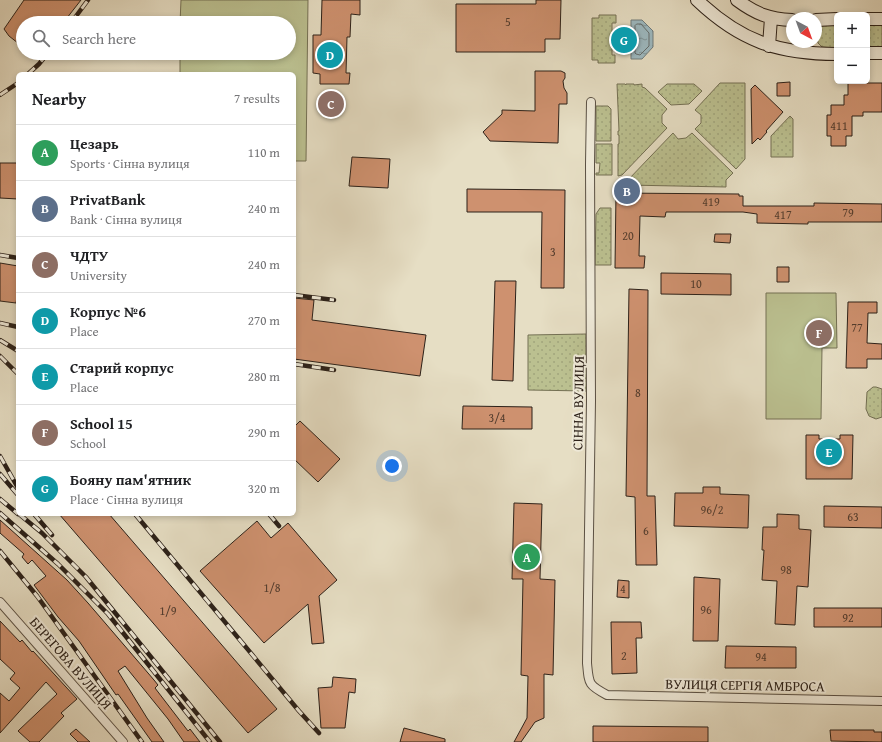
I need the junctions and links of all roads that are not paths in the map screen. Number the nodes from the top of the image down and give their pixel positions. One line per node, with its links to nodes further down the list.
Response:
1 (697, 0): 9 (main road)
2 (737, 0): 3 (main road)
3 (771, 18): 4 (main road); 9 (main road)
4 (786, 19)
5 (834, 19): 8 (main road)
6 (870, 19): 7 (main road)
7 (882, 19)
8 (822, 20)
9 (769, 46): 12 (main road)
10 (870, 53): 11 (main road)
11 (882, 53)
12 (834, 54)
13 (591, 102): 15 (street, СІННА ВУЛИЦЯ)
14 (0, 602): 17 (street, БЕРЕГОВА ВУЛИЦЯ)
15 (607, 695): 16 (street, ВУЛИЦЯ СЕРГІЯ АМБРОСА)
16 (882, 701)
17 (123, 742)

